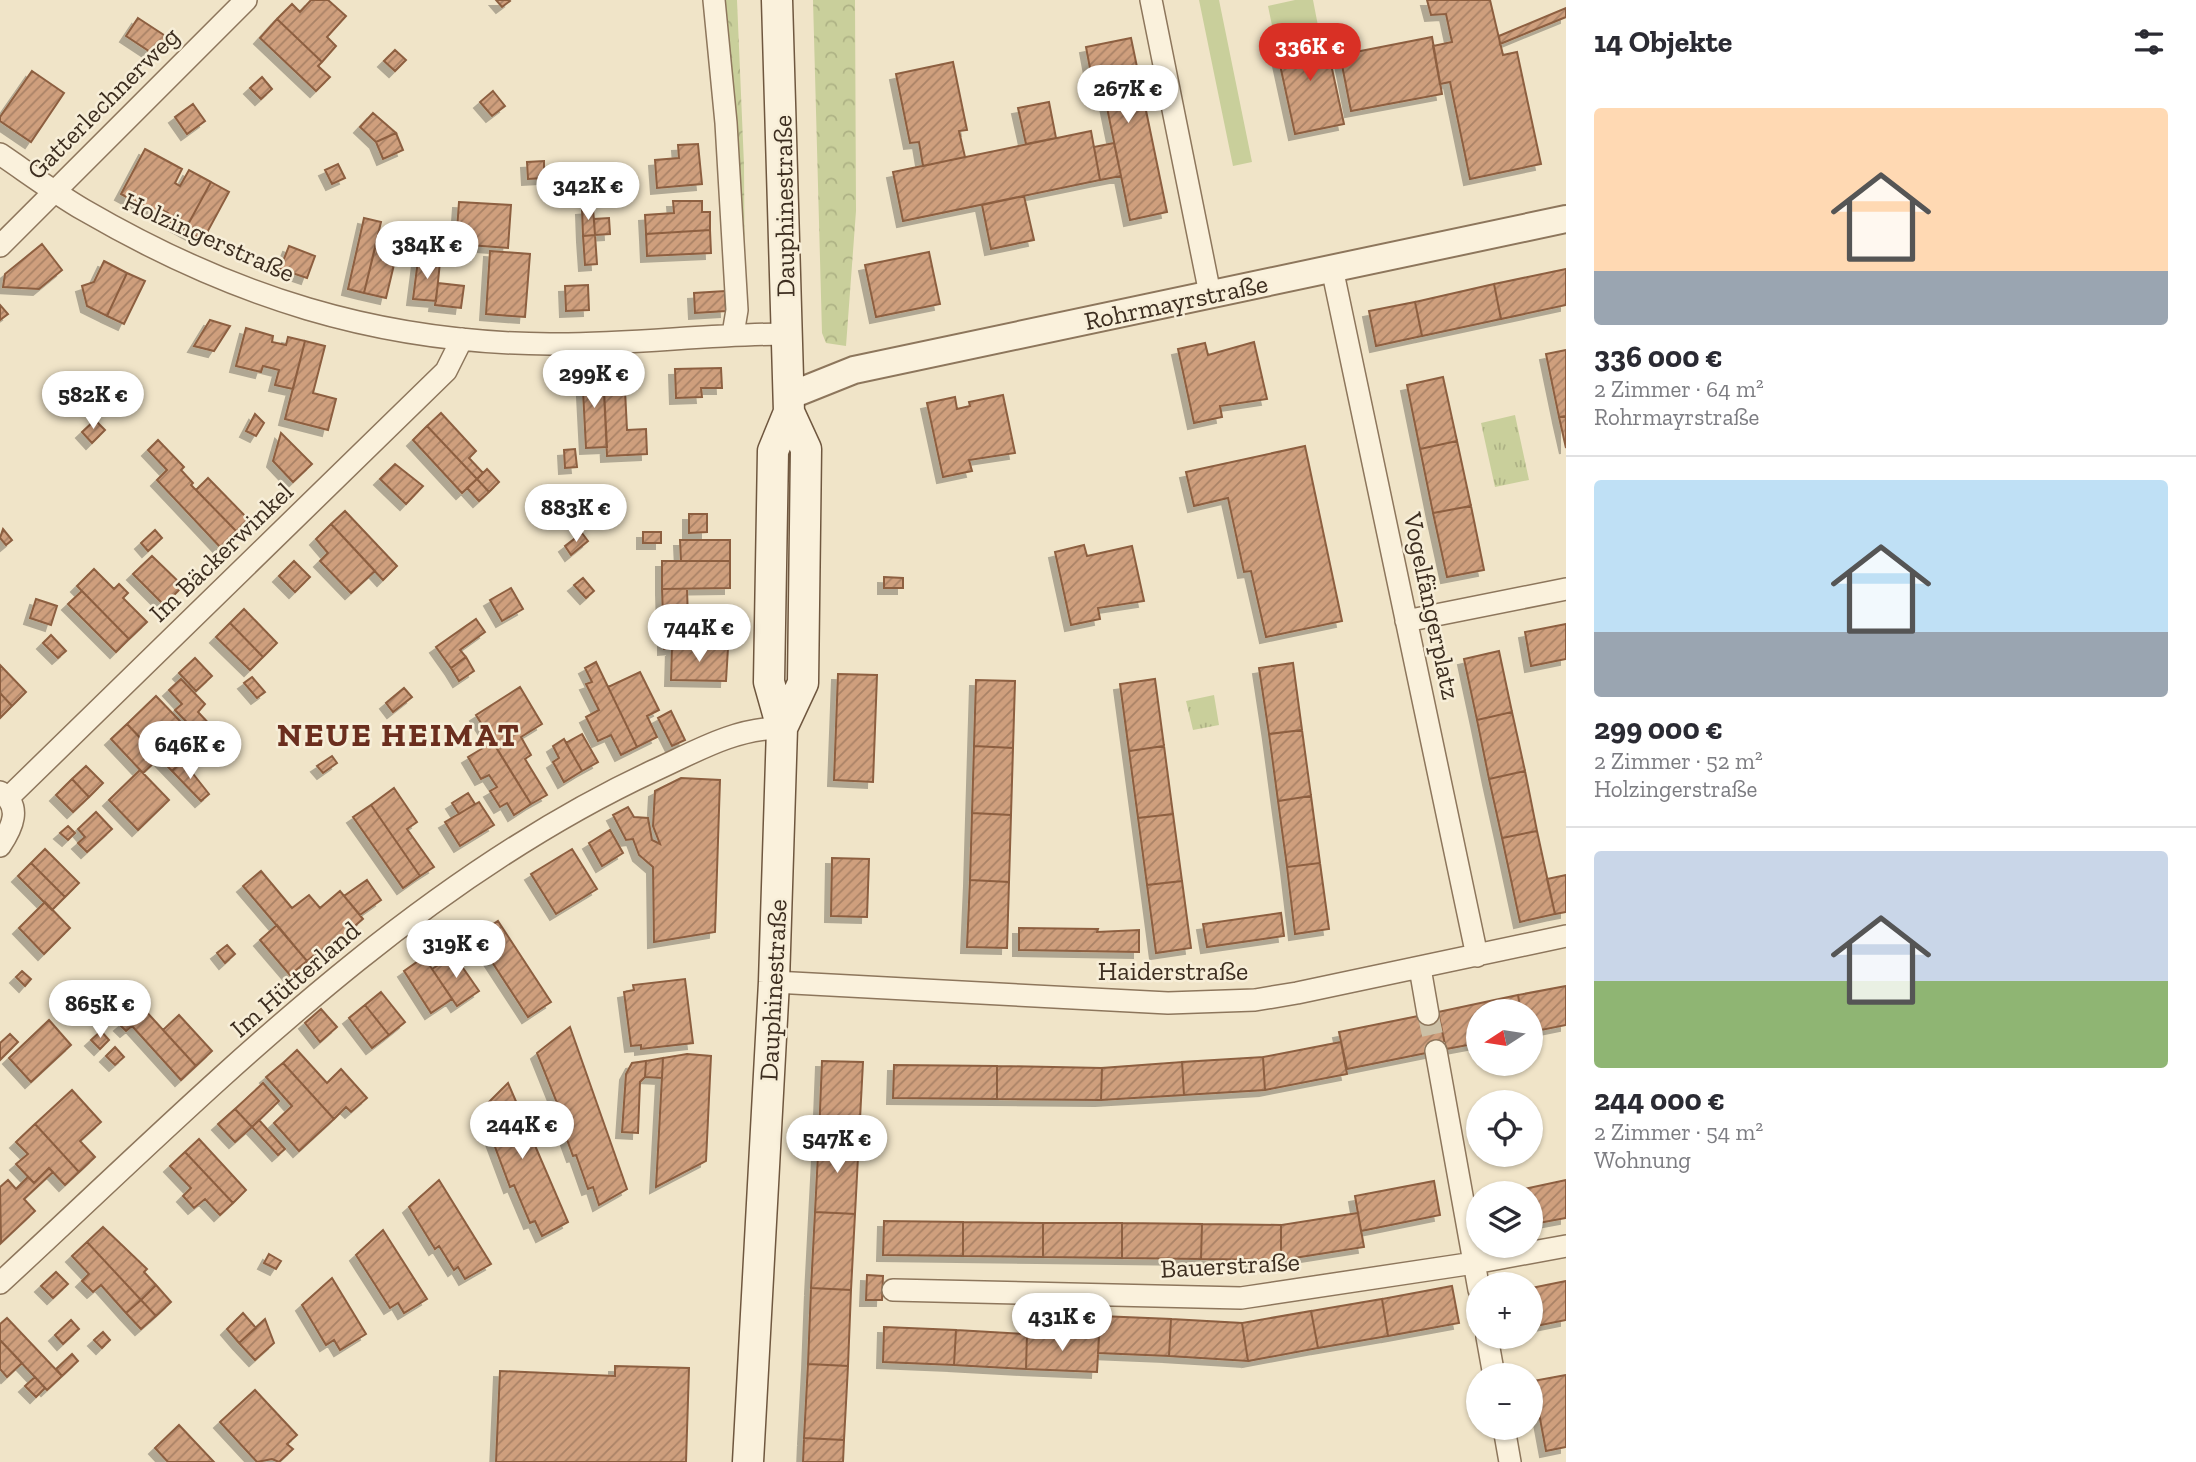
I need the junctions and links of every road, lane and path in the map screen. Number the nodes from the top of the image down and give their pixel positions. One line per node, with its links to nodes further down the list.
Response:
1 (246, 0): 6 (street, Gatterlechnerweg)
2 (714, 0): 11 (street, Dauphinestraße)
3 (777, 0): 12 (main road, Dauphinestraße)
4 (1152, 0): 10 (street)
5 (0, 154): 6 (street, Holzingerstraße)
6 (55, 191): 8 (street, Gatterlechnerweg); 13 (street, Holzingerstraße)
7 (1566, 219): 9 (street, Rohrmayrstraße)
8 (0, 246)
9 (1332, 268): 10 (street, Rohrmayrstraße); 16 (street, Vogelfängerplatz)
10 (1210, 294): 14 (street, Rohrmayrstraße)
11 (733, 334): 12 (street, Holzingerstraße); 13 (street, Holzingerstraße)
12 (787, 334): 14 (main road, Dauphinestraße)
13 (462, 339): 18 (street, Im Bäckerwinkel)
14 (789, 404): 17 (main road, Dauphinestraße)
15 (1566, 589): 16 (street)
16 (1406, 621): 21 (street, Vogelfängerplatz)
17 (782, 727): 23 (main road, Dauphinestraße); 29 (street, Im Hütterland)
18 (4, 794): 19 (street, Im Bäckerwinkel)
19 (0, 846)
20 (1566, 936): 21 (street, Haiderstraße)
21 (1477, 956): 22 (street, Haiderstraße)
22 (1420, 968): 23 (street, Haiderstraße); 24 (street)
23 (774, 982): 32 (main road, Dauphinestraße)
24 (1428, 1014)
25 (1436, 1051): 27 (street)
26 (1566, 1246): 27 (street, Bauerstraße)
27 (1474, 1263): 28 (street); 30 (street, Bauerstraße)
28 (1476, 1272)
29 (0, 1283)
30 (893, 1290)
31 (1506, 1440): 33 (street)
32 (748, 1462)
33 (1510, 1462)

